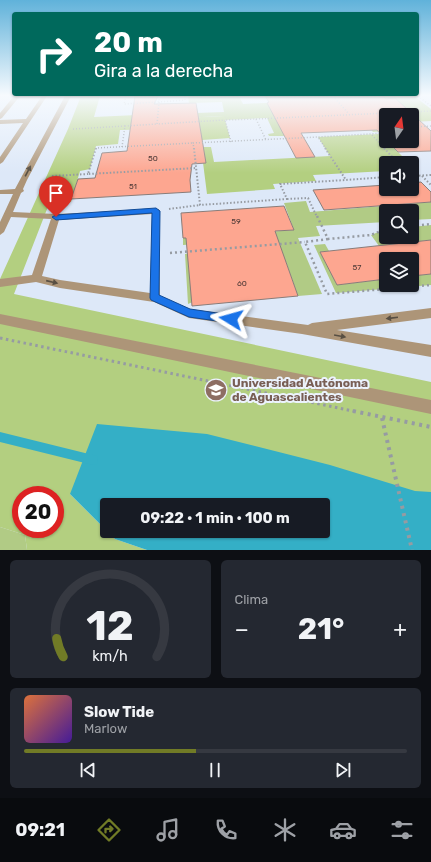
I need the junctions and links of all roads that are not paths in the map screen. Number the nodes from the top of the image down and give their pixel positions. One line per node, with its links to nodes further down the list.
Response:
1 (28, 121): 3 (lane)
2 (55, 122): 4 (lane, one-way to 2)
3 (0, 162)
4 (20, 191): 5 (lane); 6 (lane)
5 (0, 192)
6 (8, 214): 7 (lane); 8 (lane)
7 (56, 217): 9 (lane); 11 (lane)
8 (0, 232)
9 (36, 278): 10 (lane); 11 (lane, one-way to 11)
10 (0, 283)
11 (155, 298): 14 (lane)
12 (431, 313): 14 (lane, one-way to 14)
13 (0, 319): 16 (lane)
14 (302, 329): 15 (lane, one-way to 15)
15 (431, 351)
16 (431, 407)

